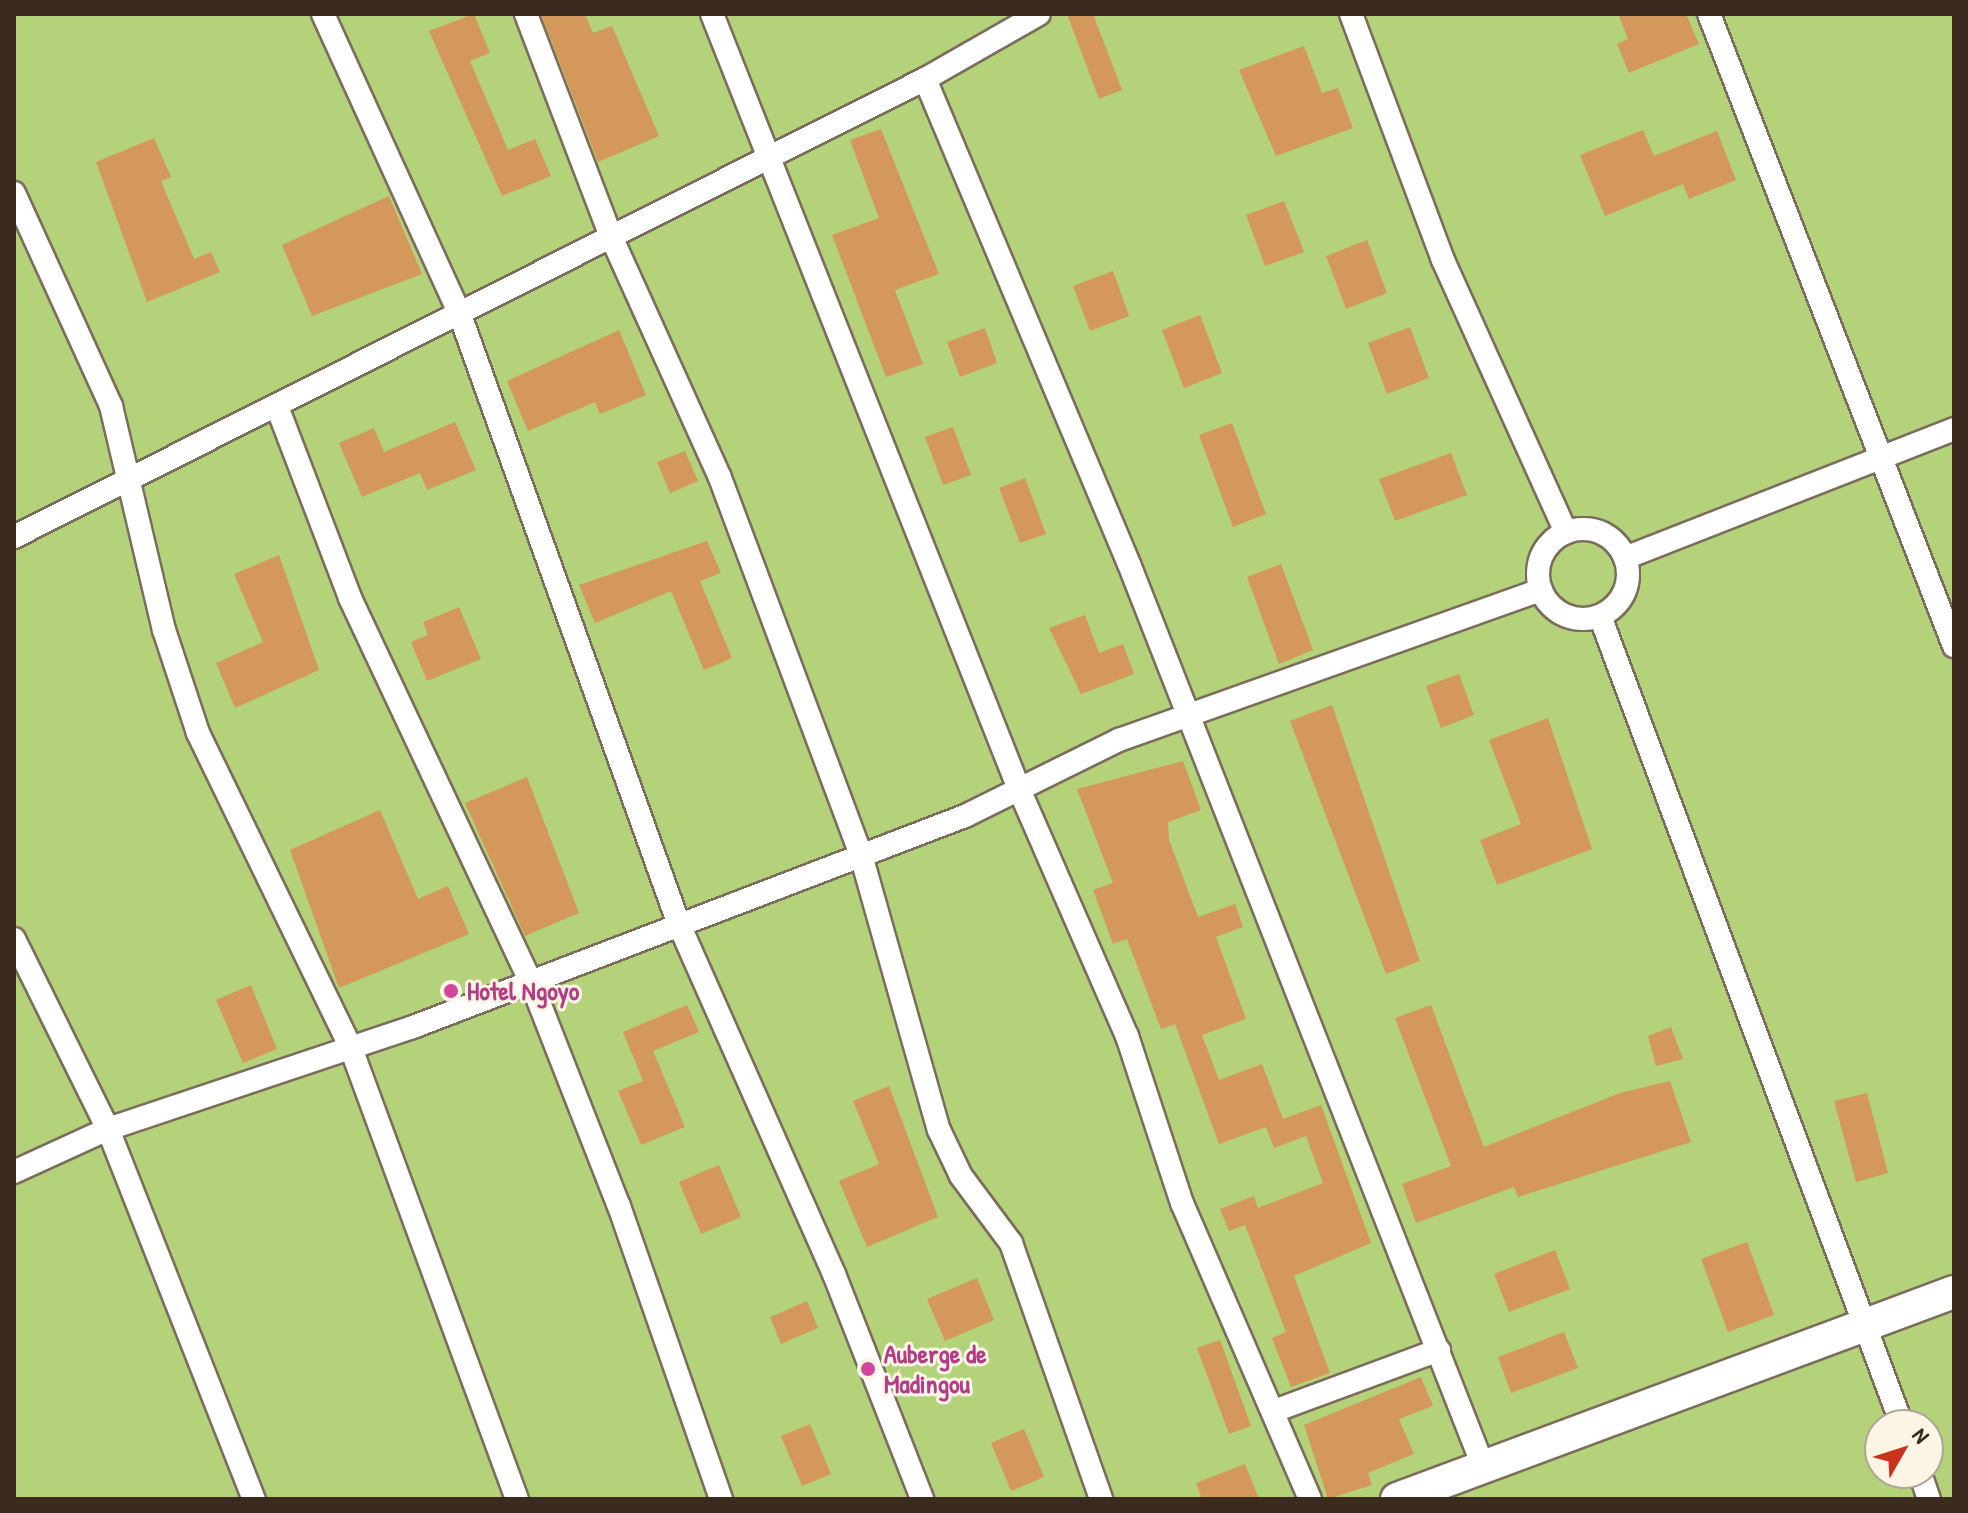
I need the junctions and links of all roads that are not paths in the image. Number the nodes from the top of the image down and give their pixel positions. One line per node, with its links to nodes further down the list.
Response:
1 (323, 14): 11 (street)
2 (526, 14): 10 (street)
3 (712, 14): 8 (street)
4 (1039, 14): 7 (street)
5 (1351, 14): 16 (street)
6 (1709, 14): 14 (street)
7 (925, 79): 8 (street); 22 (street)
8 (764, 154): 10 (street); 23 (street)
9 (14, 193): 15 (street)
10 (610, 234): 11 (street); 24 (street)
11 (459, 312): 12 (street); 25 (street)
12 (278, 409): 15 (street); 27 (street)
13 (1954, 429): 14 (street)
14 (1880, 460): 18 (street); 21 (street)
15 (131, 480): 17 (street); 28 (street)
16 (1566, 532): 18 (street); 19 (street)
17 (14, 537)
18 (1625, 558): 20 (street)
19 (1541, 590): 20 (street); 22 (street)
20 (1600, 616): 32 (street)
21 (1954, 646)
22 (1188, 715): 23 (street); 33 (street)
23 (1019, 789): 24 (street); 35 (street)
24 (861, 855): 25 (street); 41 (street)
25 (678, 922): 27 (street); 40 (street)
26 (14, 939): 29 (street)
27 (531, 982): 28 (street); 39 (street)
28 (351, 1048): 29 (street); 38 (street)
29 (108, 1129): 30 (street); 37 (street)
30 (14, 1172)
31 (1954, 1292): 32 (street)
32 (1866, 1327): 34 (street); 36 (street)
33 (1439, 1350): 35 (street); 36 (street)
34 (1896, 1409)
35 (1274, 1411): 42 (street)
36 (1483, 1466): 43 (street)
37 (254, 1499)
38 (517, 1499)
39 (721, 1499)
40 (922, 1499)
41 (1101, 1499)
42 (1310, 1499)
43 (1397, 1499)

